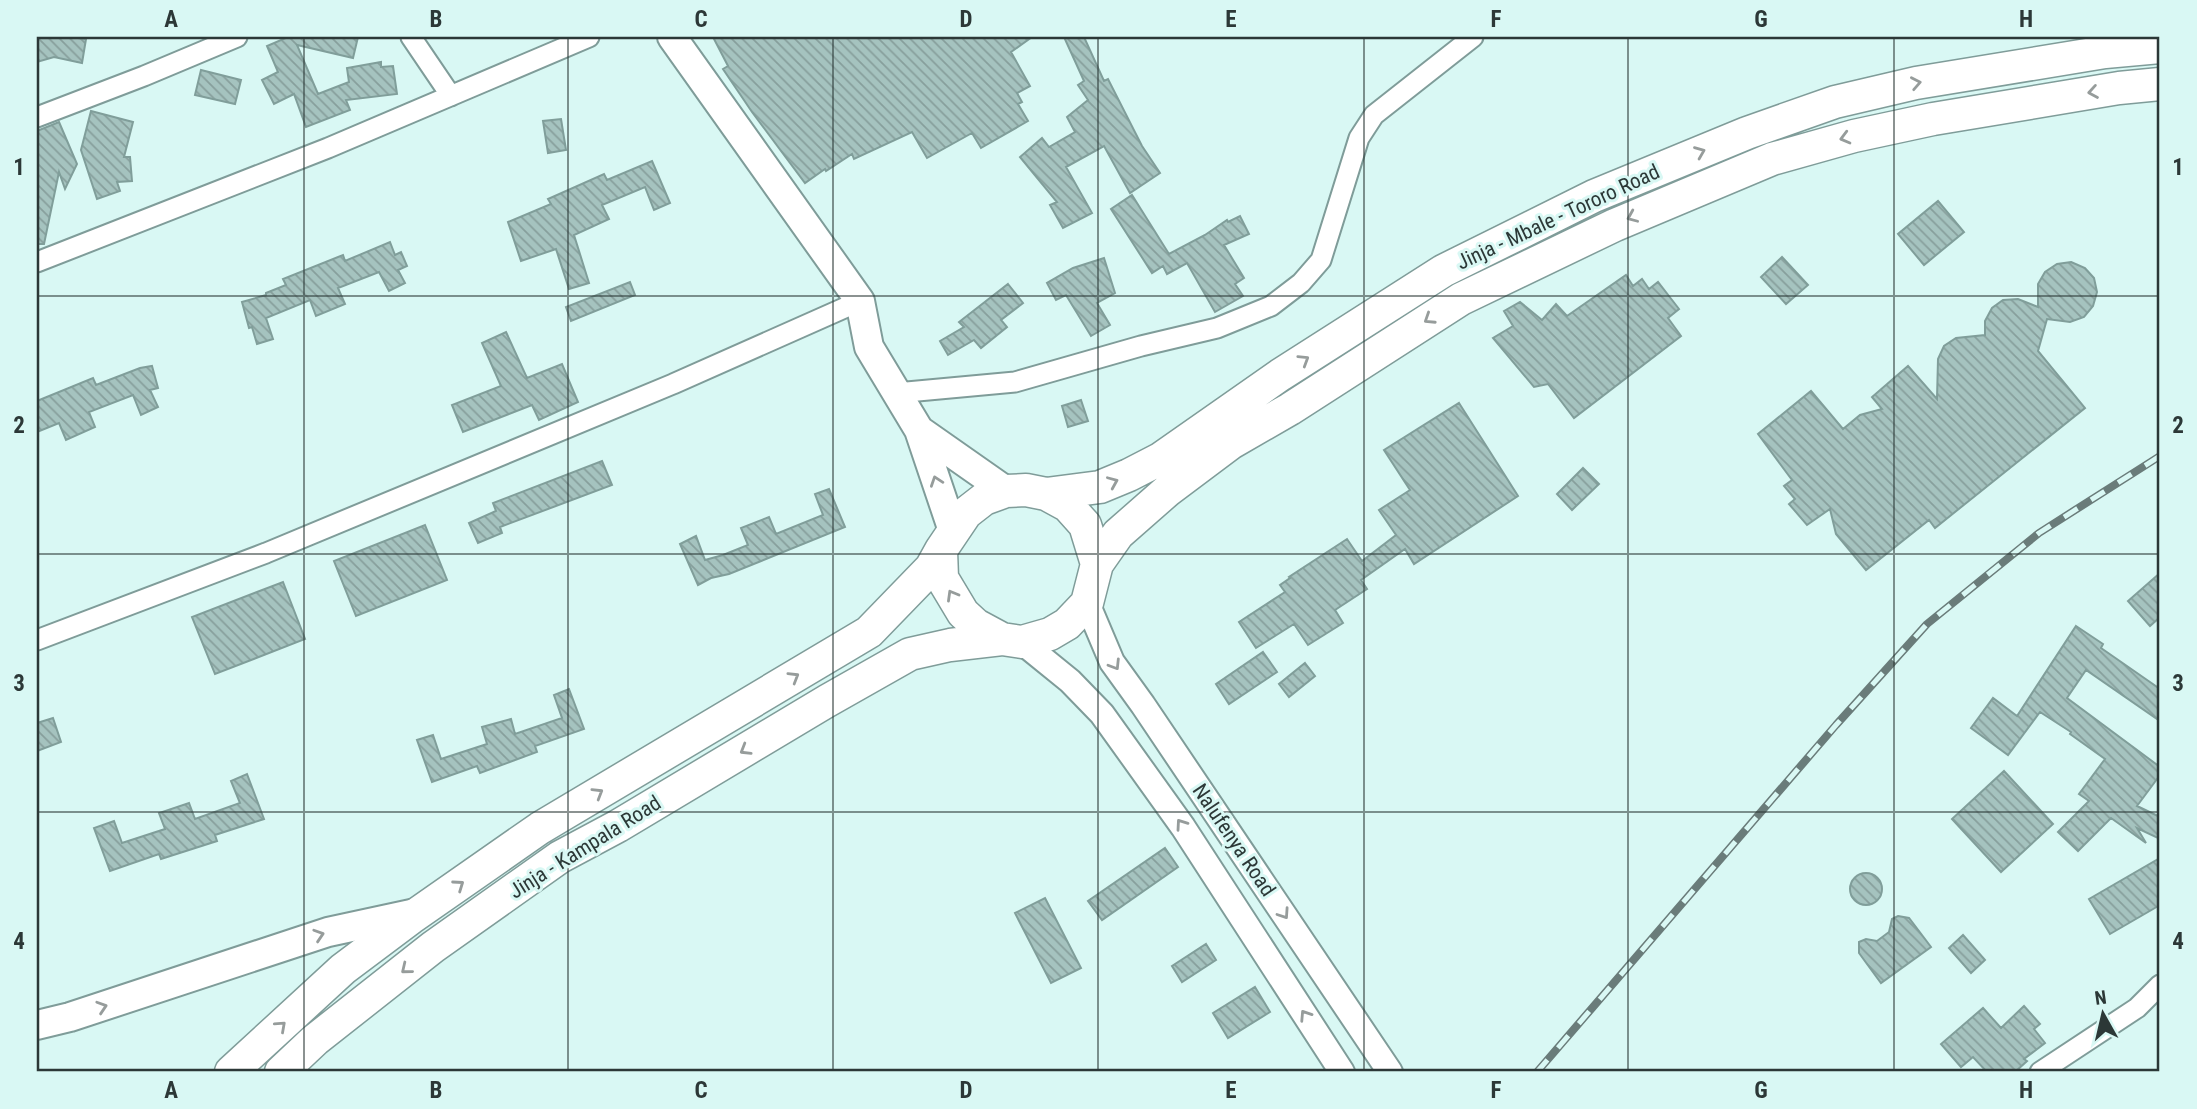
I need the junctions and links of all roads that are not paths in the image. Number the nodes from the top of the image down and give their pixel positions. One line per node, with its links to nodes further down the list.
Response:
1 (237, 37): 9 (street)
2 (411, 37): 8 (street)
3 (589, 37): 8 (street)
4 (672, 37): 11 (main road)
5 (1473, 37): 12 (street)
6 (2160, 47): 15 (highway, Jinja - Mbale - Tororo Road, one-way to 6)
7 (2160, 84): 17 (highway, Jinja - Mbale - Tororo Road, one-way to 17)
8 (451, 96): 10 (street)
9 (37, 117)
10 (37, 262)
11 (860, 302): 12 (main road); 19 (street)
12 (896, 393): 13 (main road)
13 (919, 430): 14 (main road); 16 (main road, one-way to 13)
14 (1006, 491): 15 (highway); 16 (highway)
15 (1046, 494): 17 (highway)
16 (947, 541): 20 (highway, one-way to 16); 21 (highway, Jinja - Kampala Road, one-way to 16)
17 (1097, 564): 18 (highway)
18 (1087, 603): 20 (highway); 27 (street, Nalufenya Road, one-way to 27)
19 (37, 640)
20 (1012, 640): 25 (highway, Jinja - Kampala Road, one-way to 25); 26 (street, Nalufenya Road, one-way to 20)
21 (418, 913): 23 (main road, one-way to 21); 24 (highway, Jinja - Kampala Road, one-way to 21)
22 (2160, 985): 28 (street)
23 (37, 1025)
24 (231, 1072)
25 (281, 1072)
26 (1342, 1072)
27 (1390, 1072)
28 (2040, 1072)

